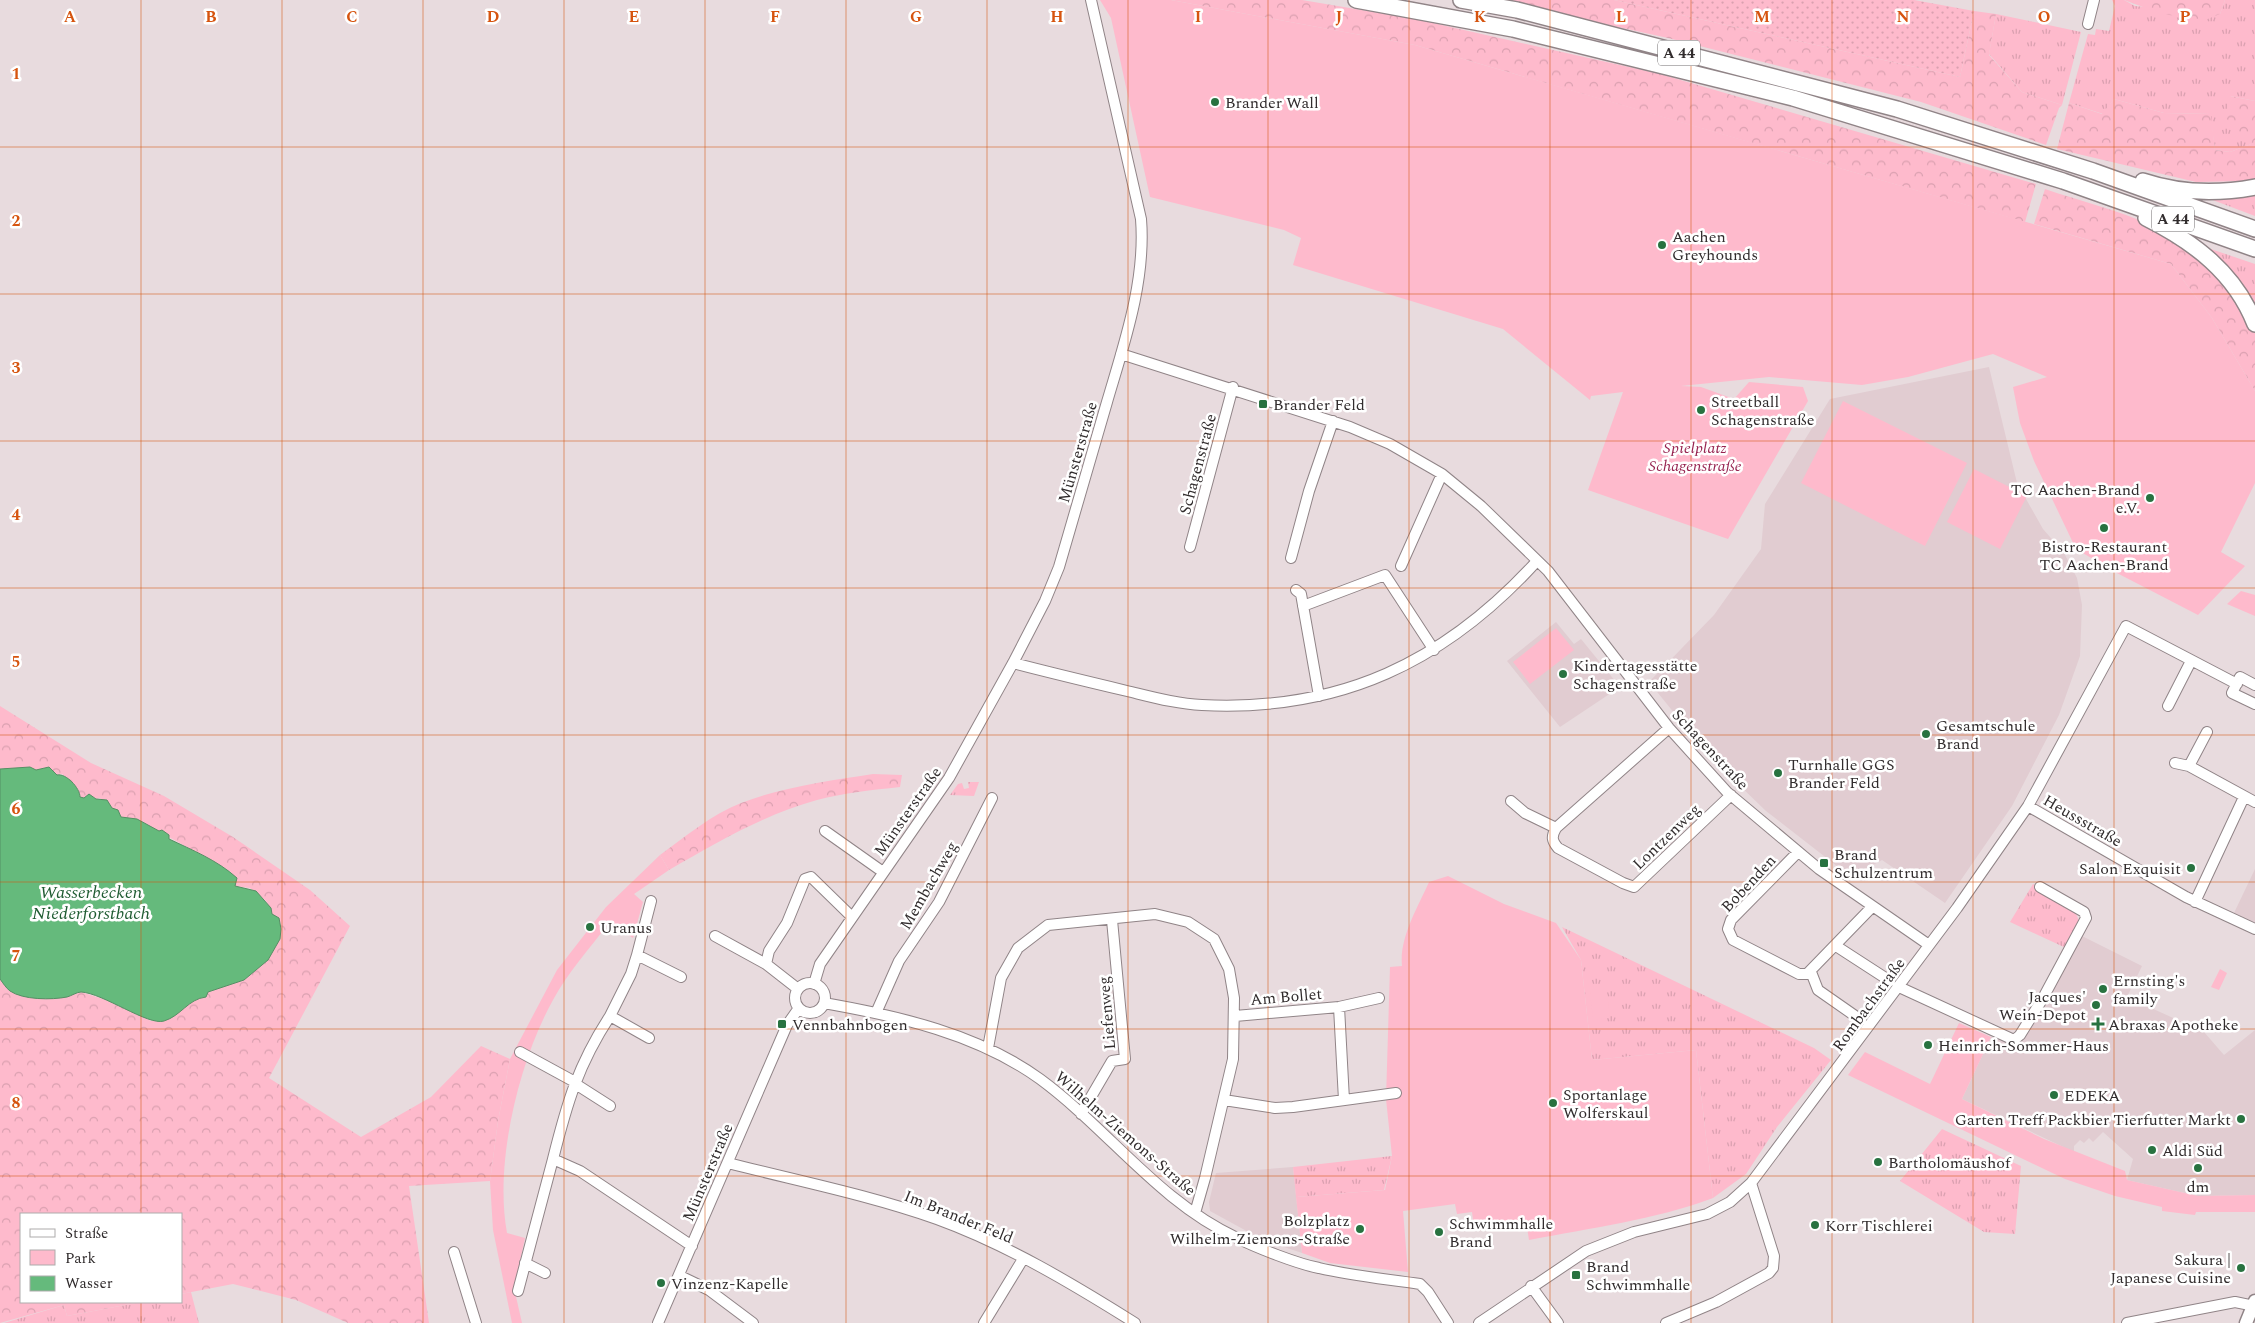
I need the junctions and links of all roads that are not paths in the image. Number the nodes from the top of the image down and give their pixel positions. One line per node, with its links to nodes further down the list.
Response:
1 (1091, 0): 12 (street, Münsterstraße)
2 (1356, 0): 8 (highway, A 44)
3 (1460, 0): 6 (highway, A 44)
4 (2094, 0): 5 (street)
5 (2088, 24)
6 (2093, 171): 7 (highway); 9 (highway, A 44)
7 (2255, 187)
8 (2092, 190): 10 (highway, A 44); 11 (highway)
9 (2255, 229)
10 (2255, 249)
11 (2255, 324)
12 (1121, 354): 13 (street, Schagenstraße); 24 (street, Münsterstraße)
13 (1232, 388): 14 (street, Schagenstraße); 16 (street, Schagenstraße)
14 (1333, 421): 15 (street, Schagenstraße); 17 (street)
15 (1442, 474): 18 (street, Schagenstraße); 19 (street)
16 (1190, 547)
17 (1291, 558)
18 (1537, 560): 22 (street); 30 (street, Schagenstraße)
19 (1401, 566)
20 (1296, 590): 21 (street)
21 (1303, 606): 22 (street); 27 (street)
22 (1434, 650): 27 (street)
23 (2192, 661): 25 (street); 29 (street); 39 (street, Rombachstraße)
24 (1013, 663): 27 (street); 43 (street, Münsterstraße)
25 (2236, 684): 26 (street); 28 (street)
26 (2255, 685)
27 (1319, 696)
28 (2255, 704)
29 (2168, 706)
30 (1669, 728): 34 (street, Schagenstraße); 40 (street)
31 (2207, 732): 33 (street)
32 (2175, 763): 33 (street)
33 (2189, 766): 35 (street)
34 (1731, 795): 40 (street, Lontzenweg); 42 (street, Schagenstraße)
35 (2244, 796): 38 (street); 46 (street)
36 (992, 798): 66 (street, Membachweg)
37 (1511, 801): 40 (street)
38 (2255, 802)
39 (2028, 806): 46 (street, Heussstraße); 52 (street, Rombachstraße)
40 (1556, 828)
41 (825, 831): 43 (street, Münsterstraße)
42 (1798, 852): 47 (street, Schagenstraße); 56 (street, Bobenden)
43 (883, 872): 48 (street, Münsterstraße)
44 (2040, 887): 60 (street)
45 (651, 901): 54 (street)
46 (2195, 902): 50 (street, Heussstraße)
47 (1872, 907): 52 (street, Schagenstraße); 53 (street)
48 (852, 917): 55 (street); 59 (street, Münsterstraße)
49 (1112, 920): 68 (street); 71 (street); 78 (street, Liefenweg)
50 (2255, 929)
51 (715, 936): 55 (street)
52 (1929, 945): 60 (street, Rombachstraße)
53 (1836, 946): 56 (street); 58 (street)
54 (637, 955): 57 (street); 67 (street)
55 (766, 964): 61 (street)
56 (1811, 972): 69 (street)
57 (681, 977)
58 (1890, 981)
59 (814, 984): 61 (street); 63 (street)
60 (1899, 987): 81 (street, Rombachstraße)
61 (798, 989): 65 (street)
62 (1379, 998): 64 (street, Am Bollet)
63 (824, 1003): 65 (street); 66 (street, Wilhelm-Ziemons-Straße)
64 (1340, 1007): 68 (street, Am Bollet); 76 (street, Am Bollet)
65 (799, 1008): 80 (street, Münsterstraße)
66 (876, 1013): 71 (street, Wilhelm-Ziemons-Straße)
67 (610, 1016): 70 (street); 73 (street)
68 (1235, 1016): 75 (street)
69 (1861, 1020)
70 (649, 1038)
71 (988, 1048): 78 (street, Wilhelm-Ziemons-Straße)
72 (520, 1052): 73 (street)
73 (574, 1083): 77 (street); 79 (street)
74 (1396, 1093): 76 (street)
75 (1224, 1100): 76 (street); 82 (street)
76 (1344, 1100)
77 (610, 1106)
78 (1081, 1114): 82 (street, Wilhelm-Ziemons-Straße)
79 (553, 1159): 83 (street); 86 (street)
80 (728, 1164): 83 (street, Münsterstraße); 85 (street, Im Brander Feld)
81 (1751, 1183): 89 (street, Rombachstraße); 100 (street)
82 (1194, 1212): 97 (street, Wilhelm-Ziemons-Straße)
83 (692, 1246): 88 (street, Münsterstraße)
84 (454, 1252): 92 (street)
85 (1023, 1259): 95 (street); 96 (street, Im Brander Feld)
86 (525, 1263): 87 (street); 90 (street)
87 (545, 1273)
88 (680, 1276): 93 (street, Münsterstraße); 94 (street)
89 (1531, 1286): 98 (street, Rombachstraße); 99 (street)
90 (518, 1291)
91 (2254, 1304): 101 (street); 102 (main road)
92 (476, 1323)
93 (658, 1323)
94 (753, 1323)
95 (984, 1323)
96 (1135, 1323)
97 (1448, 1323)
98 (1479, 1323)
99 (1558, 1323)
100 (1666, 1323)
101 (2127, 1323)
102 (2246, 1323)

